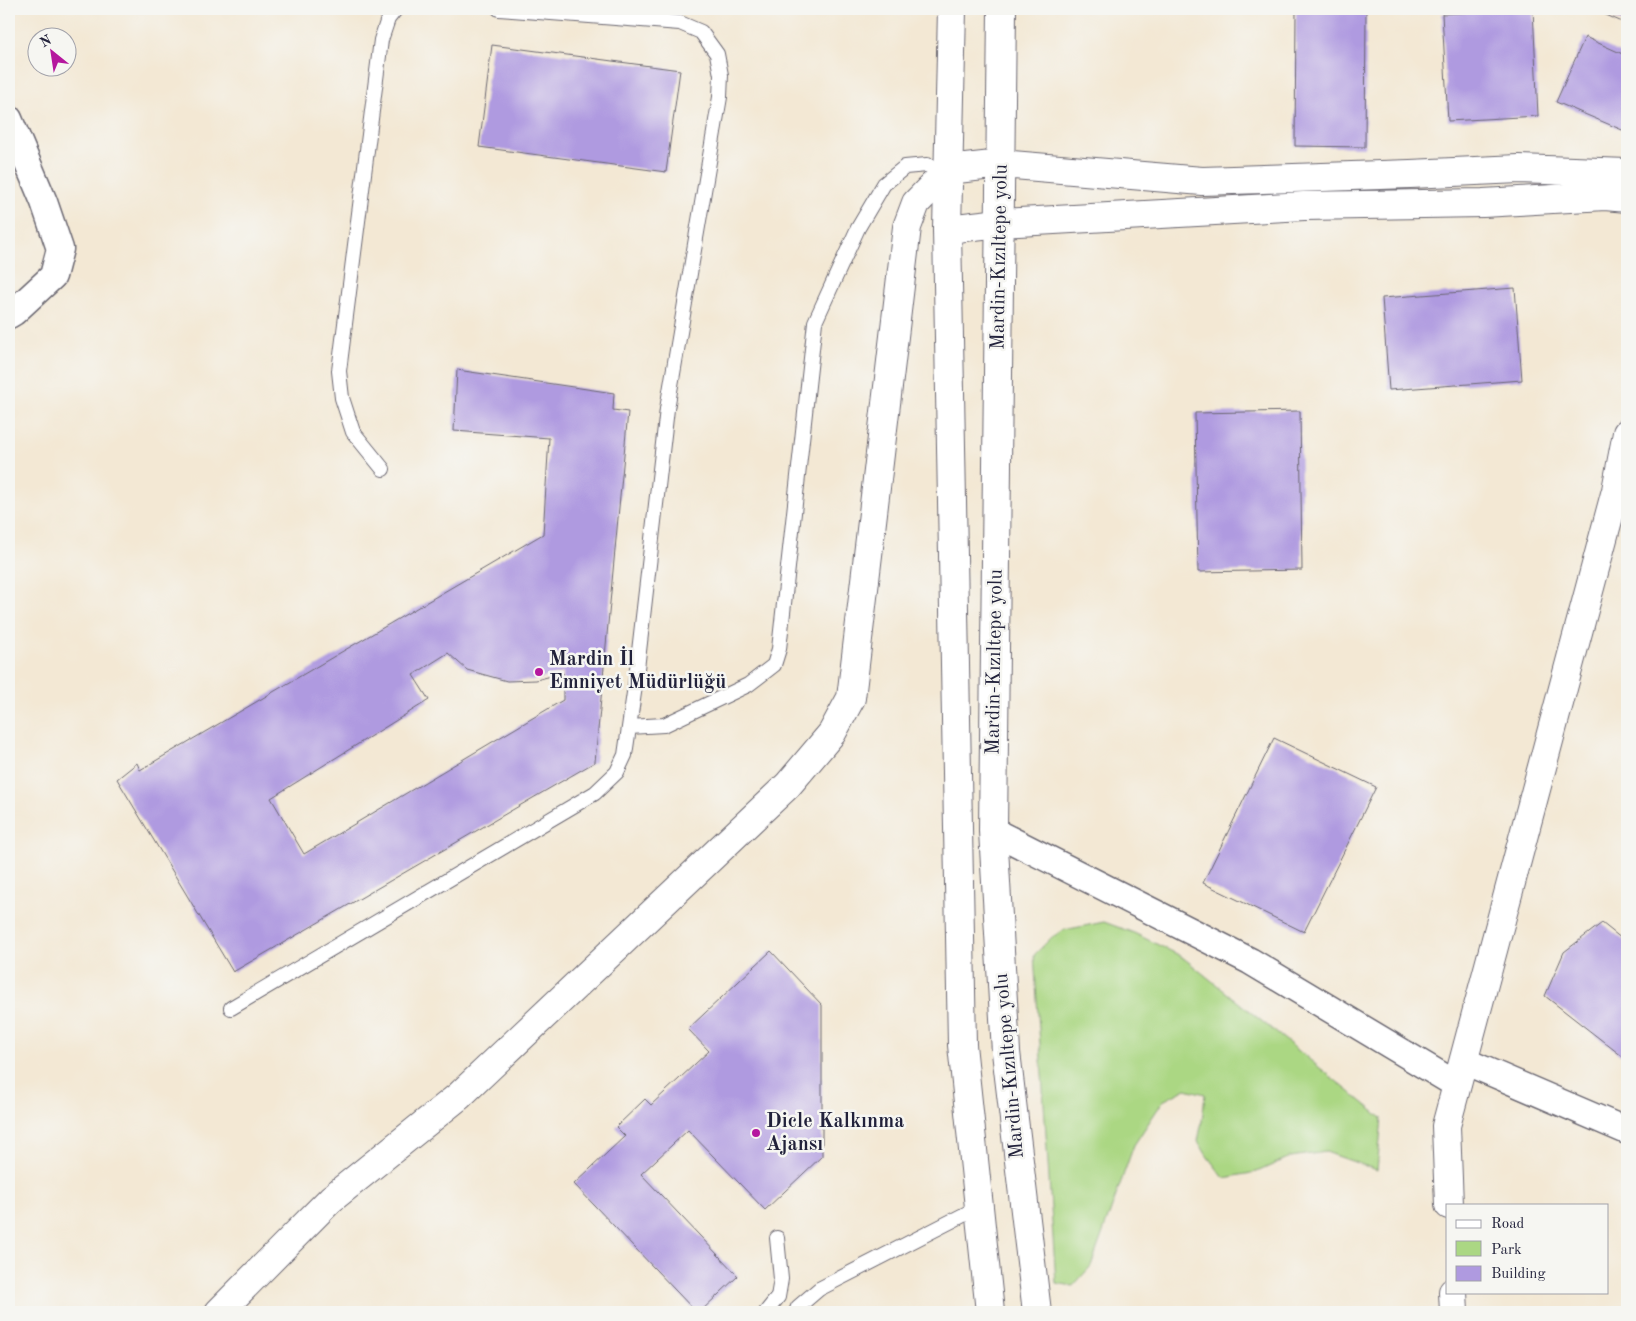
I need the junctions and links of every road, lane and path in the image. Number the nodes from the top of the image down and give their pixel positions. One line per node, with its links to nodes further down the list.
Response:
1 (396, 9): 14 (lane)
2 (499, 9): 15 (lane)
3 (952, 9): 7 (main road, Mardin-Kızıltepe yolu)
4 (1002, 9): 6 (main road, Mardin-Kızıltepe yolu)
5 (9, 119): 12 (street)
6 (1001, 164): 7 (main road); 8 (main road); 10 (main road, Mardin-Kızıltepe yolu)
7 (948, 170): 11 (main road, Mardin-Kızıltepe yolu); 15 (lane); 24 (main road)
8 (1627, 173)
9 (1627, 198): 10 (main road)
10 (1000, 223): 11 (main road); 16 (main road, Mardin-Kızıltepe yolu)
11 (947, 229): 21 (main road, Mardin-Kızıltepe yolu)
12 (9, 315)
13 (1627, 433): 18 (main road)
14 (383, 469)
15 (629, 727): 17 (lane)
16 (993, 831): 18 (street); 28 (main road, Mardin-Kızıltepe yolu)
17 (231, 1008)
18 (1460, 1073): 19 (street); 20 (main road)
19 (1627, 1131)
20 (1449, 1204)
21 (979, 1207): 26 (lane); 27 (main road, Mardin-Kızıltepe yolu)
22 (777, 1238): 25 (lane)
23 (1453, 1294): 29 (main road)
24 (219, 1312)
25 (766, 1312)
26 (796, 1312)
27 (990, 1312)
28 (1037, 1312)
29 (1454, 1312)

